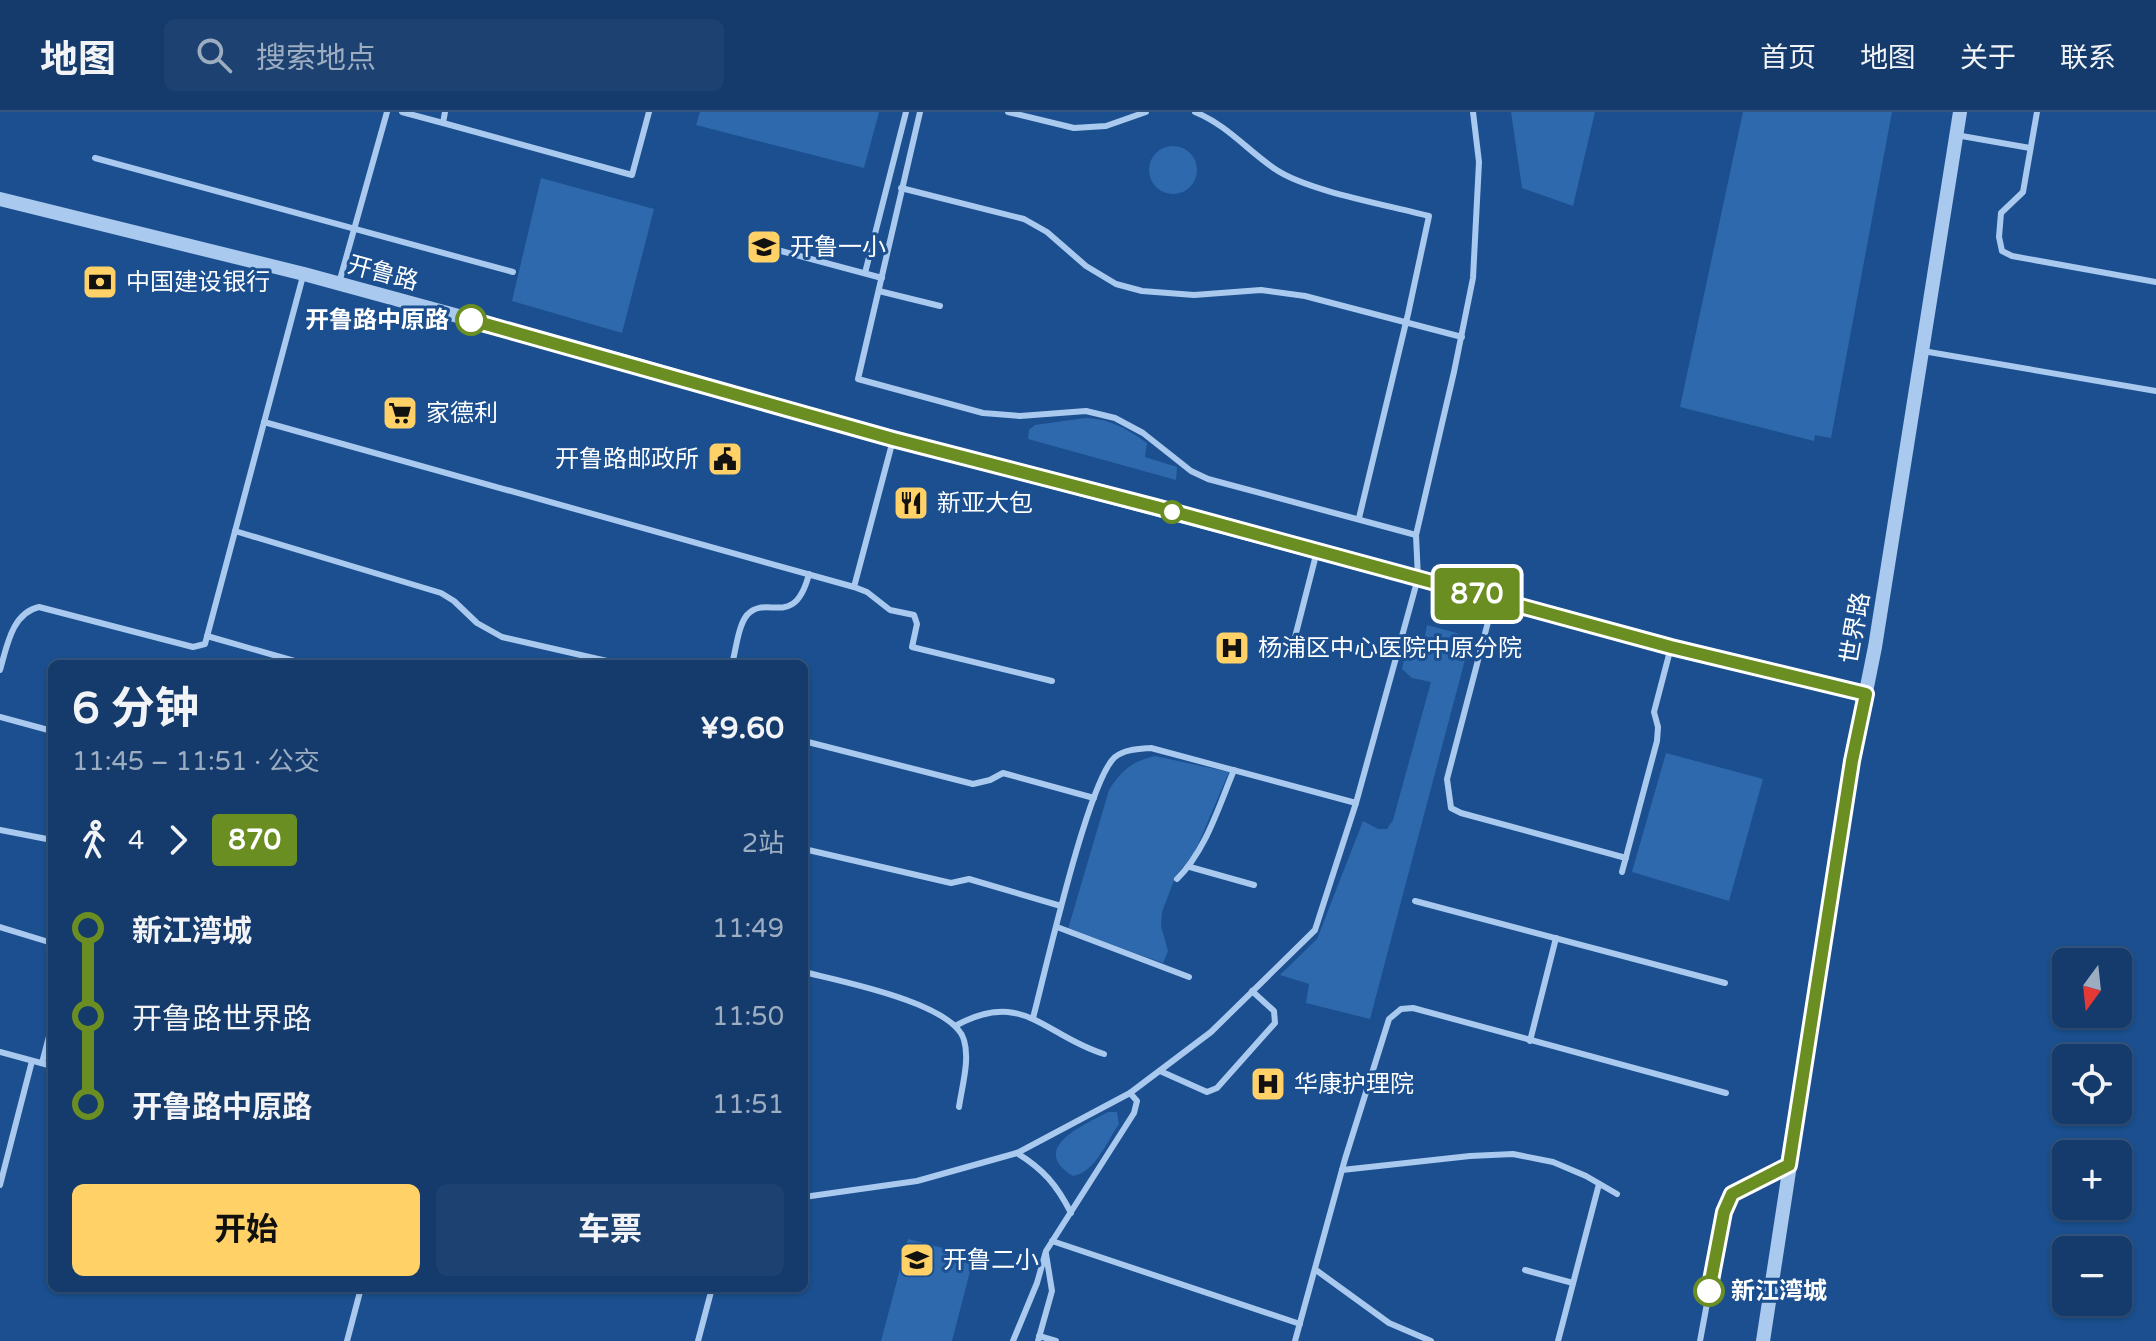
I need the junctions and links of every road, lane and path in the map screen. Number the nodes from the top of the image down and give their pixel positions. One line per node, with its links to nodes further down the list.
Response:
1 (387, 112): 19 (lane)
2 (402, 112): 13 (lane)
3 (445, 112): 13 (lane)
4 (649, 112): 13 (lane)
5 (906, 112): 22 (lane)
6 (920, 112): 17 (lane)
7 (1008, 112): 8 (lane)
8 (1146, 112)
9 (1195, 112): 29 (lane)
10 (1473, 112): 30 (lane)
11 (1960, 112): 14 (street, 世界路)
12 (2037, 112): 15 (lane)
13 (443, 123)
14 (1956, 135): 15 (lane); 31 (street, 世界路)
15 (2030, 148): 25 (lane)
16 (95, 158): 19 (lane)
17 (901, 188): 24 (lane); 29 (lane)
18 (0, 199): 23 (street, 开鲁路)
19 (353, 229): 21 (lane); 26 (lane)
20 (781, 251): 22 (lane)
21 (513, 272)
22 (865, 273): 24 (lane)
23 (304, 274): 26 (street, 开鲁路); 33 (lane)
24 (882, 278): 27 (lane)
25 (2156, 282)
26 (339, 283): 34 (street, 开鲁路)
27 (879, 291): 28 (lane); 35 (lane)
28 (940, 306)
29 (1406, 322): 30 (lane); 35 (lane)
30 (1462, 337): 37 (lane)
31 (1923, 351): 32 (lane); 51 (street, 世界路)
32 (2156, 391)
33 (264, 422): 36 (lane); 39 (lane)
34 (893, 439): 38 (street, 开鲁路); 41 (lane)
35 (1359, 518): 37 (lane)
36 (235, 531): 43 (lane); 47 (lane)
37 (1416, 535): 40 (lane)
38 (1317, 551): 40 (street, 开鲁路); 44 (lane)
39 (809, 574): 41 (lane); 48 (lane)
40 (1418, 578): 42 (street, 开鲁路); 57 (lane)
41 (854, 587): 50 (lane)
42 (1494, 599): 45 (street, 开鲁路); 61 (lane)
43 (207, 636): 46 (lane); 49 (lane)
44 (1294, 641)
45 (1671, 647): 51 (street, 开鲁路); 61 (lane)
46 (291, 660)
47 (603, 660)
48 (733, 660)
49 (0, 670)
50 (1052, 681)
51 (1866, 694): 90 (street, 世界路)
52 (0, 717): 53 (lane)
53 (48, 730)
54 (808, 742): 56 (lane)
55 (1234, 770): 56 (lane); 57 (lane); 62 (lane)
56 (1094, 798): 67 (lane)
57 (1356, 803): 75 (lane)
58 (0, 830): 59 (lane)
59 (48, 839)
60 (808, 850): 67 (lane)
61 (1626, 858): 63 (lane)
62 (1190, 867): 64 (lane); 65 (lane)
63 (1622, 872)
64 (1177, 879)
65 (1254, 885)
66 (1415, 901): 70 (lane)
67 (1061, 906): 69 (lane)
68 (0, 927): 71 (lane)
69 (1057, 927): 73 (lane); 76 (lane)
70 (1556, 938): 74 (lane); 79 (lane)
71 (48, 942)
72 (808, 973): 77 (lane)
73 (1189, 977)
74 (1725, 983)
75 (1252, 991): 85 (lane); 85 (lane)
76 (1033, 1018): 77 (lane); 81 (lane)
77 (957, 1025): 88 (lane)
78 (48, 1040): 83 (lane)
79 (1530, 1041): 87 (lane); 91 (lane)
80 (0, 1052): 82 (lane)
81 (1104, 1054)
82 (32, 1061): 83 (lane); 93 (lane)
83 (42, 1063): 84 (lane)
84 (48, 1065)
85 (1160, 1071): 86 (lane)
86 (1130, 1093): 89 (lane); 96 (lane)
87 (1726, 1093)
88 (959, 1107)
89 (1017, 1153): 95 (lane); 96 (lane)
90 (1789, 1165): 113 (lane); 114 (street, 世界路)
91 (1342, 1170): 92 (lane); 99 (lane)
92 (1599, 1184): 94 (lane); 101 (lane)
93 (0, 1185)
94 (1617, 1194)
95 (808, 1196)
96 (1071, 1213): 97 (lane)
97 (1052, 1241): 98 (lane); 104 (lane)
98 (1046, 1251): 105 (lane); 108 (lane)
99 (1316, 1270): 104 (lane); 111 (lane)
100 (1525, 1270): 101 (lane)
101 (1573, 1283): 112 (lane)
102 (360, 1292): 106 (lane)
103 (711, 1292): 107 (lane)
104 (1300, 1324): 110 (lane)
105 (1038, 1339): 109 (lane)
106 (347, 1341)
107 (698, 1341)
108 (1013, 1341)
109 (1056, 1341)
110 (1295, 1341)
111 (1431, 1341)
112 (1558, 1341)
113 (1700, 1341)
114 (1763, 1341)

